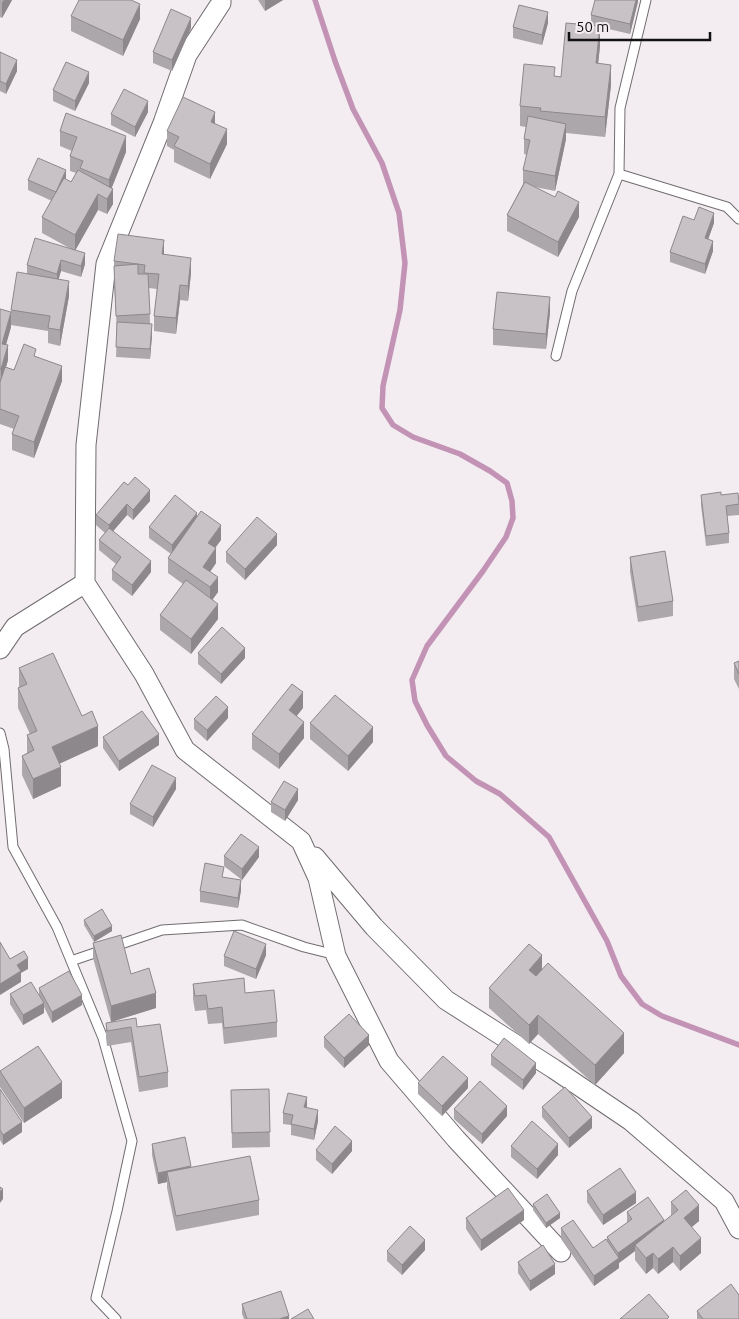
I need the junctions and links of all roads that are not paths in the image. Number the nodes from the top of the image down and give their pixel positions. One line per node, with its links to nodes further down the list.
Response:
1 (221, 0): 6 (street)
2 (646, 0): 3 (lane)
3 (618, 174): 4 (lane); 5 (lane)
4 (739, 219)
5 (556, 356)
6 (85, 583): 7 (street); 9 (street)
7 (0, 649)
8 (0, 733): 11 (lane)
9 (301, 840): 10 (street); 12 (street)
10 (336, 956): 11 (lane); 13 (street)
11 (71, 961): 14 (lane)
12 (739, 1229)
13 (561, 1252)
14 (116, 1319)

